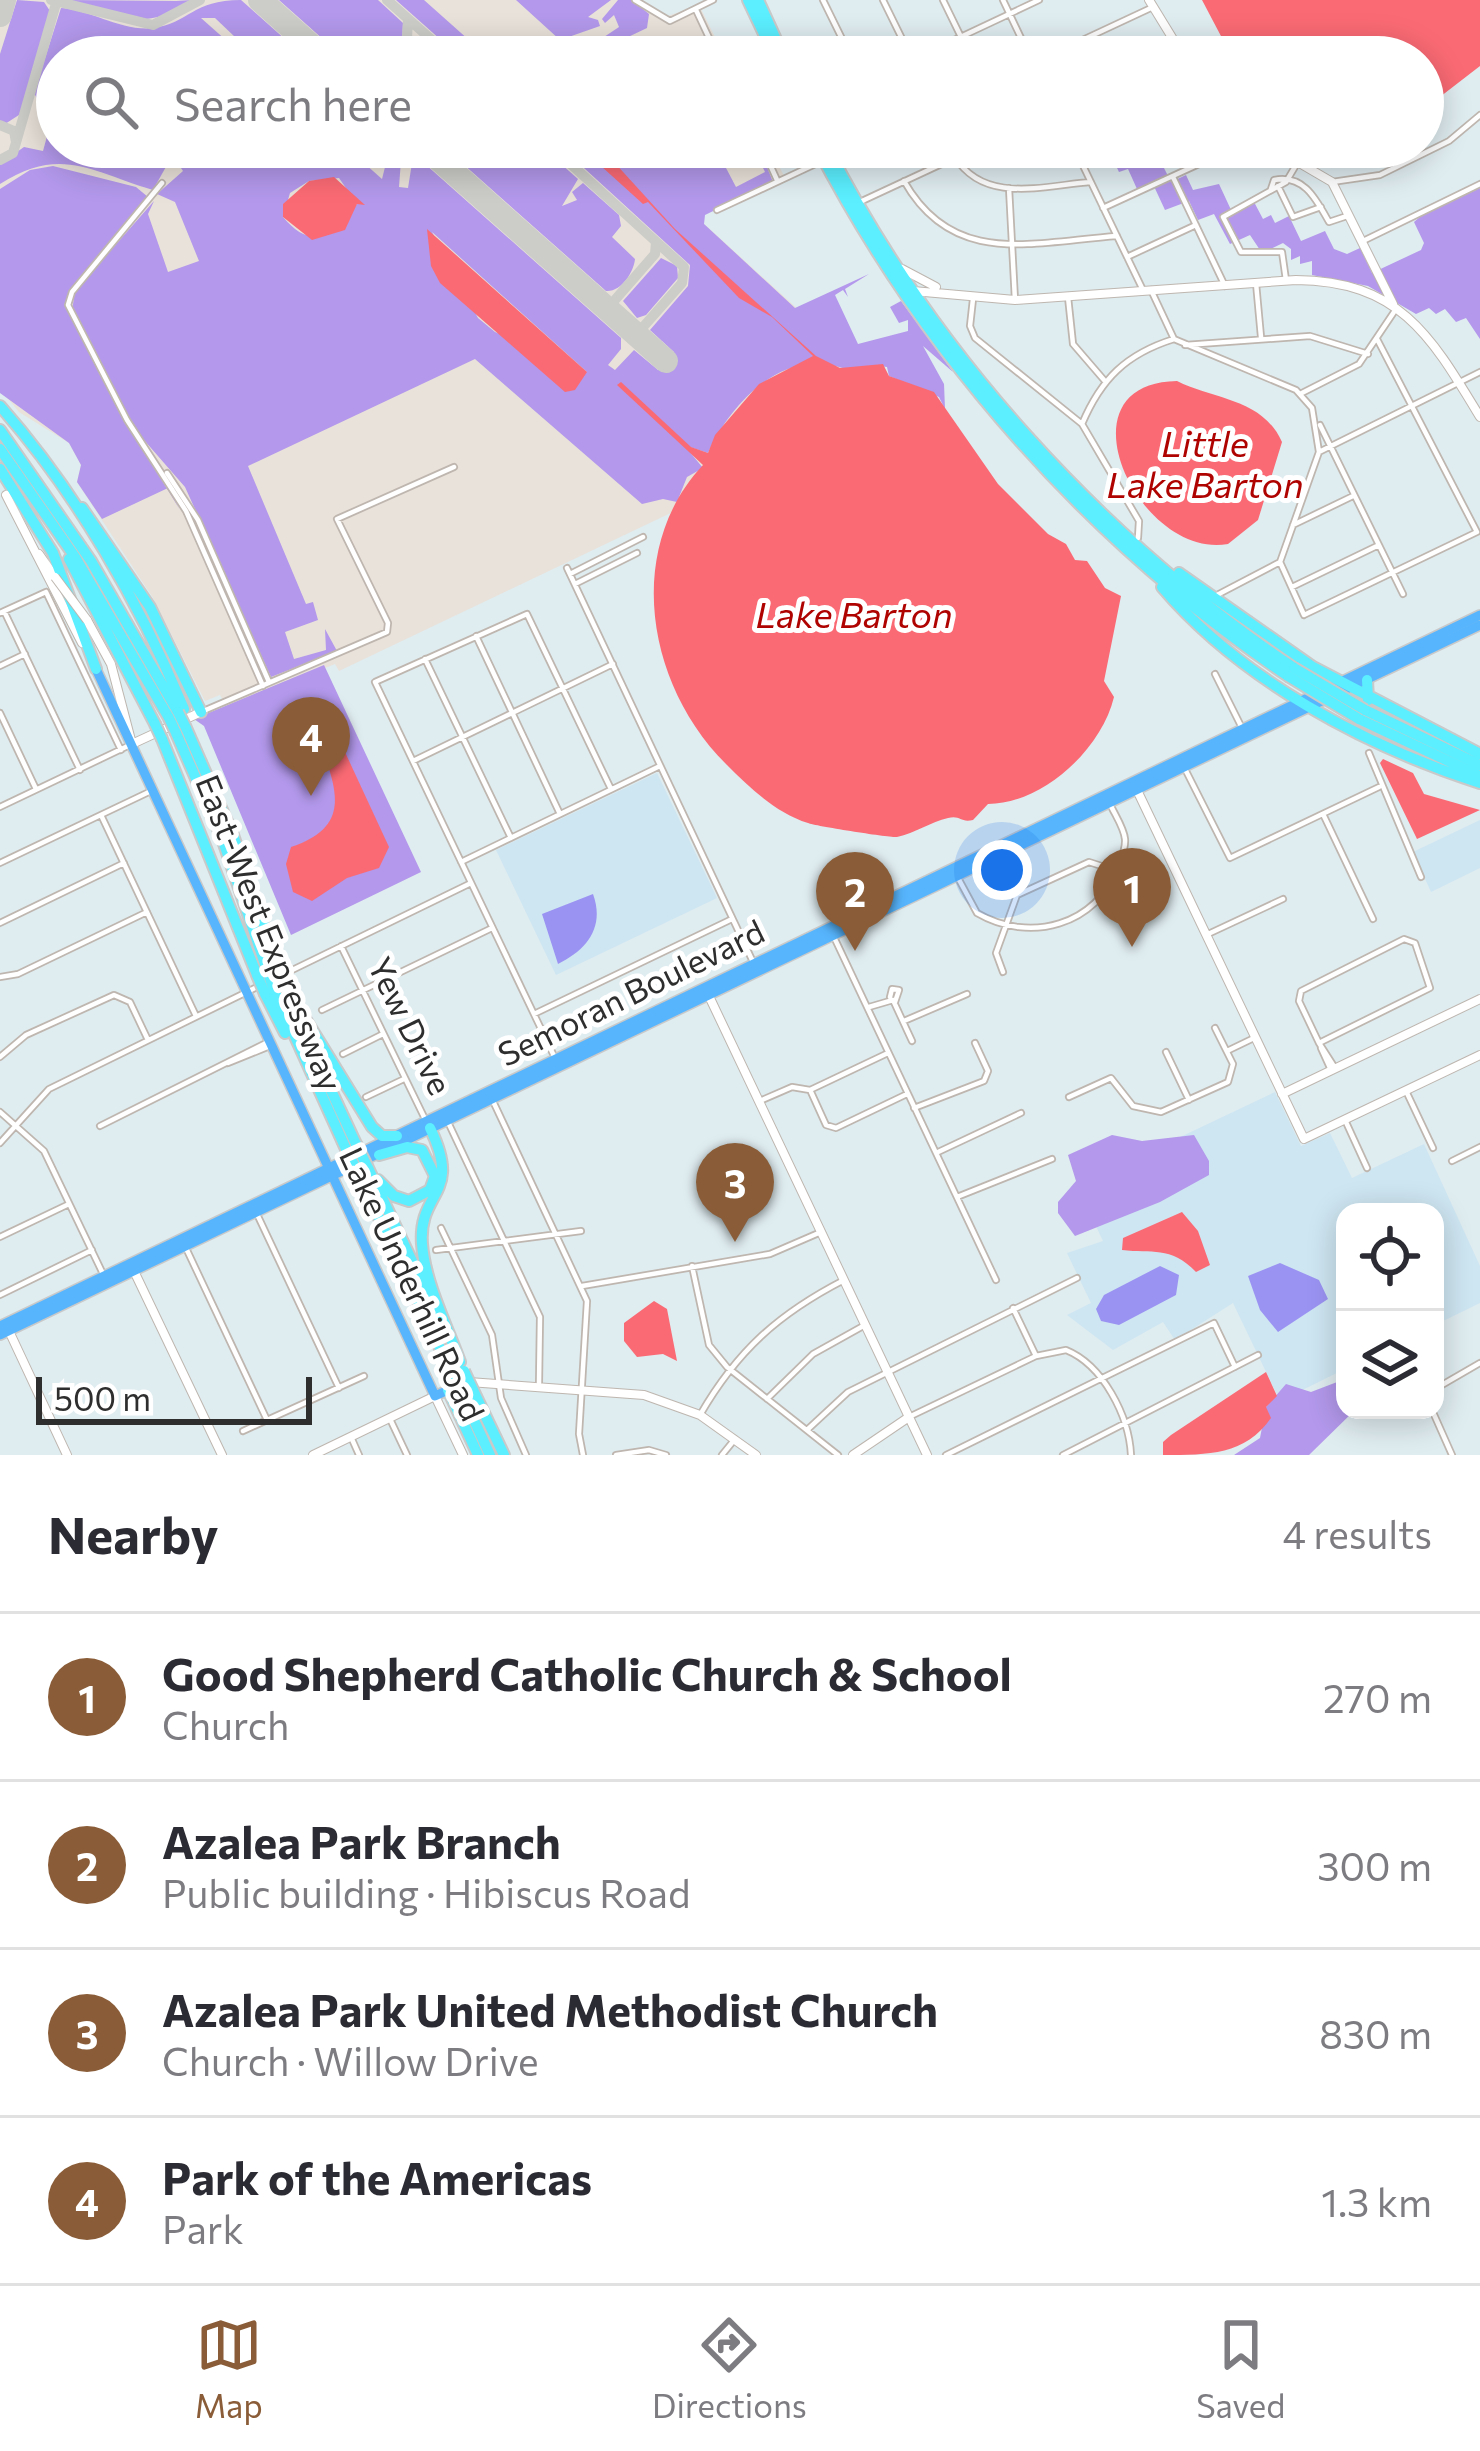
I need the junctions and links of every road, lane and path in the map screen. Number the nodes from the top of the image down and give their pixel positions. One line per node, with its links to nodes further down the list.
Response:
1 (635, 0): 11 (street)
2 (713, 0): 11 (street)
3 (748, 0): 14 (highway)
4 (758, 0): 15 (highway)
5 (824, 0): 16 (street)
6 (883, 0): 17 (street)
7 (943, 0): 18 (street)
8 (1003, 0): 12 (street)
9 (1039, 0): 12 (street)
10 (1151, 3): 21 (street); 22 (street)
11 (696, 10): 13 (street)
12 (1010, 14): 19 (street); 20 (street)
13 (708, 36)
14 (768, 36)
15 (770, 36)
16 (841, 36)
17 (903, 36)
18 (961, 36)
19 (963, 36)
20 (1020, 36)
21 (1087, 36)
22 (1169, 36)
23 (1480, 115): 24 (street)
24 (1444, 143)
25 (771, 168): 39 (street)
26 (803, 168): 39 (street)
27 (835, 168): 46 (highway)
28 (835, 168): 59 (highway)
29 (933, 168): 38 (street)
30 (963, 168): 44 (street)
31 (1084, 168): 40 (street)
32 (1190, 168): 36 (street)
33 (1295, 168): 37 (street)
34 (1311, 168): 41 (street)
35 (1394, 168): 41 (street)
36 (1173, 176): 48 (street); 51 (street)
37 (1289, 179): 45 (street); 47 (street)
38 (904, 181): 46 (street); 54 (street)
39 (778, 182): 49 (street)
40 (1090, 182): 44 (street); 48 (street)
41 (1332, 182): 50 (street)
42 (162, 183): 121 (street)
43 (1480, 184): 53 (street)
44 (1009, 188): 54 (street)
45 (1274, 188): 47 (street); 56 (street)
46 (857, 203): 59 (highway)
47 (1321, 207): 50 (street)
48 (1103, 208): 52 (street)
49 (717, 210)
50 (1350, 215): 53 (street)
51 (1196, 225): 55 (street); 58 (street)
52 (1117, 236): 54 (street); 55 (street)
53 (1363, 241): 65 (street)
54 (1011, 243): 64 (street)
55 (1127, 257): 61 (street)
56 (1286, 280): 57 (street); 65 (street)
57 (1256, 283): 58 (street); 69 (street)
58 (1225, 286): 61 (street)
59 (911, 288): 60 (street); 66 (highway); 80 (highway)
60 (938, 290): 63 (street); 66 (street)
61 (1147, 291): 62 (street); 68 (street)
62 (1068, 297): 64 (street); 73 (street)
63 (973, 298): 64 (street); 81 (street)
64 (1015, 300)
65 (1395, 305): 67 (street); 74 (street)
66 (930, 314): 80 (highway)
67 (1377, 338): 71 (street); 76 (street)
68 (1174, 339): 70 (street); 73 (street)
69 (1261, 339): 70 (street); 71 (street)
70 (1181, 345): 75 (street)
71 (1368, 354): 75 (street)
72 (1480, 372): 74 (street)
73 (1104, 380): 81 (street)
74 (1459, 382): 76 (street); 78 (street)
75 (1300, 394): 79 (street)
76 (1414, 404): 83 (street); 101 (street)
77 (0, 406): 88 (highway)
78 (1480, 417)
79 (1317, 420): 83 (street); 85 (street)
80 (1010, 422): 90 (highway); 119 (highway)
81 (1082, 424): 95 (street)
82 (0, 430): 129 (highway)
83 (1331, 443): 85 (street); 91 (street)
84 (0, 449): 92 (highway)
85 (1319, 452): 93 (street)
86 (454, 467): 121 (street)
87 (0, 469): 117 (highway)
88 (53, 474): 127 (highway); 129 (highway)
89 (3, 490): 104 (street, Lake Underhill Road); 135 (street, Lake Underhill Road, bridge)
90 (1084, 494): 95 (highway); 119 (highway)
91 (1356, 495): 93 (street); 96 (street)
92 (49, 518): 129 (highway); 174 (highway, bridge)
93 (1293, 525): 100 (street)
94 (643, 537): 97 (street)
95 (1138, 538): 106 (highway)
96 (1379, 545): 101 (street); 103 (street)
97 (614, 551): 99 (street); 102 (street)
98 (638, 553): 99 (street)
99 (618, 562): 102 (street)
100 (1280, 562): 103 (street); 106 (street)
101 (1392, 572): 103 (street); 105 (street)
102 (575, 584): 114 (street)
103 (1292, 587)
104 (48, 590): 107 (street); 117 (street, Lake Underhill Road); 135 (street, Lake Underhill Road)
105 (1402, 594)
106 (1213, 597): 119 (highway)
107 (2, 612): 112 (street)
108 (1478, 622): 109 (main road); 111 (main road)
109 (1461, 625): 111 (main road); 123 (main road)
110 (476, 636): 113 (street); 122 (street); 130 (street)
111 (1447, 641): 120 (main road)
112 (25, 654): 115 (street); 142 (street)
113 (425, 658): 134 (street); 138 (street)
114 (614, 664): 122 (street); 140 (street)
115 (0, 666)
116 (1313, 668): 119 (highway); 123 (highway); 124 (highway)
117 (96, 669): 135 (main road, Lake Underhill Road)
118 (1215, 674): 133 (street)
119 (1287, 676): 124 (highway); 124 (highway); 125 (highway); 126 (highway, bridge)
120 (1366, 680): 123 (main road); 126 (highway)
121 (266, 685): 127 (street)
122 (563, 689): 130 (street); 146 (street)
123 (1339, 690): 124 (highway); 126 (highway); 126 (highway); 131 (highway)
124 (1313, 700): 125 (main road, Semoran Boulevard); 131 (highway); 141 (main road, Semoran Boulevard)
125 (1283, 710): 133 (main road, Semoran Boulevard)
126 (1365, 711): 131 (highway); 137 (highway); 139 (highway); 143 (highway)
127 (202, 712): 135 (street)
128 (0, 713): 147 (street)
129 (177, 713): 132 (highway, bridge)
130 (512, 713): 134 (street); 151 (street)
131 (1342, 723)
132 (184, 729): 174 (highway, East-West Expressway); 174 (highway, East-West Expressway)
133 (1243, 730): 144 (main road, Semoran Boulevard)
134 (463, 737): 138 (street); 154 (street)
135 (127, 747): 142 (street); 148 (main road, Lake Underhill Road)
136 (1369, 753): 145 (street)
137 (1480, 754)
138 (412, 761): 155 (street)
139 (1480, 765)
140 (660, 766): 146 (street); 165 (street)
141 (1184, 767): 144 (main road, Semoran Boulevard); 152 (street)
142 (80, 770): 147 (street)
143 (1480, 780)
144 (1135, 786): 149 (main road, Semoran Boulevard); 159 (main road, Semoran Boulevard); 171 (street)
145 (1379, 787): 152 (street); 160 (street)
146 (610, 789): 151 (street)
147 (36, 790): 150 (street)
148 (151, 791): 153 (street); 180 (main road, Lake Underhill Road)
149 (1110, 803): 158 (street); 159 (main road, Semoran Boulevard)
150 (0, 807)
151 (560, 814): 154 (street)
152 (1323, 814): 166 (street)
153 (101, 815): 156 (street); 157 (street)
154 (511, 838): 155 (street)
155 (461, 862): 161 (street)
156 (0, 863)
157 (124, 863): 164 (street); 167 (street)
158 (1117, 870): 162 (street); 168 (street); 168 (street)
159 (956, 872): 168 (street); 170 (main road, Semoran Boulevard); 170 (main road, Semoran Boulevard)
160 (1420, 877)
161 (471, 883): 169 (street); 172 (street)
162 (1150, 889)
163 (1283, 899): 171 (street)
164 (147, 913): 176 (street); 186 (street)
165 (732, 919): 173 (street); 185 (street)
166 (1373, 919)
167 (0, 923)
168 (1006, 924): 175 (street)
169 (492, 928): 177 (street); 185 (street)
170 (830, 932): 173 (main road, Semoran Boulevard); 179 (main road, Semoran Boulevard); 183 (street)
171 (1206, 935): 190 (street)
172 (341, 946): 177 (street, Yew Drive); 180 (street)
173 (754, 964): 179 (main road, Semoran Boulevard)
174 (267, 969): 178 (highway, bridge); 178 (highway, East-West Expressway, bridge)
175 (1004, 972)
176 (0, 977)
177 (362, 989): 184 (street); 189 (street, Yew Drive)
178 (275, 990): 222 (highway); 224 (highway, East-West Expressway); 224 (highway, East-West Expressway)
179 (706, 991): 202 (main road, Semoran Boulevard); 213 (street)
180 (245, 993): 186 (street); 195 (main road, Lake Underhill Road)
181 (967, 994): 187 (street)
182 (1480, 999): 203 (street)
183 (867, 1008): 187 (street); 198 (street)
184 (322, 1010)
185 (534, 1014): 202 (street)
186 (196, 1017): 191 (street)
187 (904, 1021): 192 (street)
188 (1215, 1028): 196 (street)
189 (382, 1034): 199 (street); 204 (street, Yew Drive)
190 (1255, 1037): 196 (street); 208 (street)
191 (148, 1040): 201 (street); 219 (street)
192 (912, 1041)
193 (975, 1042): 214 (street)
194 (1319, 1043): 194 (street); 203 (street)
195 (269, 1044): 221 (street); 233 (main road, Lake Underhill Road)
196 (1227, 1051): 212 (street)
197 (1166, 1052): 212 (street)
198 (888, 1053): 205 (street); 207 (street)
199 (343, 1054)
200 (1480, 1055): 206 (street)
201 (0, 1057)
202 (557, 1063): 211 (main road, Semoran Boulevard); 220 (main road, Semoran Boulevard)
203 (1333, 1069): 208 (street)
204 (404, 1078): 210 (street); 220 (street, Yew Drive)
205 (810, 1090): 207 (street); 213 (street)
206 (1406, 1091): 218 (street); 226 (street)
207 (908, 1094): 214 (street)
208 (1282, 1094): 218 (street)
209 (1069, 1096): 212 (street)
210 (366, 1097)
211 (493, 1099): 217 (main road, Semoran Boulevard); 240 (street)
212 (1189, 1100)
213 (758, 1101): 239 (street)
214 (914, 1108): 227 (street)
215 (0, 1112): 219 (street)
216 (1021, 1112): 227 (street)
217 (447, 1120): 220 (main road, Semoran Boulevard); 242 (street)
218 (1345, 1120): 231 (street)
219 (18, 1124): 223 (street); 235 (street)
220 (428, 1125): 222 (main road, Semoran Boulevard); 228 (main road, Semoran Boulevard); 263 (highway)
221 (100, 1126)
222 (398, 1136): 233 (main road, Semoran Boulevard)
223 (0, 1143)
224 (351, 1146): 232 (highway, East-West Expressway, bridge)
225 (1480, 1147): 230 (street)
226 (1432, 1148)
227 (936, 1153): 234 (street)
228 (379, 1154): 232 (highway); 233 (main road, Semoran Boulevard)
229 (1052, 1159): 234 (street)
230 (1452, 1160)
231 (1367, 1168)
232 (363, 1171): 263 (highway, East-West Expressway)
233 (330, 1172): 236 (main road, Semoran Boulevard); 248 (main road, Semoran Boulevard); 273 (main road, Lake Underhill Road)
234 (957, 1197): 252 (street)
235 (69, 1204): 241 (street); 245 (street)
236 (256, 1212): 243 (main road, Semoran Boulevard); 271 (street)
237 (441, 1228): 244 (street)
238 (581, 1231): 240 (street)
239 (821, 1232): 247 (street); 251 (street)
240 (556, 1234): 242 (street); 253 (street)
241 (0, 1237)
242 (504, 1240): 244 (street); 268 (street)
243 (185, 1246): 248 (main road, Semoran Boulevard); 279 (street)
244 (451, 1247): 246 (street); 267 (street)
245 (92, 1250): 249 (street); 254 (street)
246 (436, 1250)
247 (692, 1265): 253 (street); 261 (street)
248 (133, 1267): 249 (main road, Semoran Boulevard); 257 (main road, Semoran Boulevard); 286 (street)
249 (104, 1276): 257 (main road, Semoran Boulevard)
250 (1077, 1278): 255 (street)
251 (844, 1280): 256 (street); 261 (street)
252 (996, 1280)
253 (581, 1286): 270 (street)
254 (0, 1294)
255 (1013, 1308): 259 (street); 264 (street)
256 (865, 1325): 264 (street); 274 (street)
257 (4, 1329): 285 (street)
258 (1258, 1355): 262 (street)
259 (1036, 1356): 266 (street); 276 (street)
260 (1480, 1363): 269 (street)
261 (727, 1367): 274 (street); 275 (street)
262 (1235, 1367): 266 (street); 280 (street)
263 (459, 1369): 272 (highway, East-West Expressway, bridge)
264 (887, 1371): 276 (street); 281 (street)
265 (364, 1376): 271 (street)
266 (1103, 1380): 280 (street); 303 (street)
267 (498, 1381): 268 (street); 272 (street); 294 (street)
268 (539, 1384): 270 (street)
269 (1444, 1385)
270 (583, 1387): 275 (street); 295 (street)
271 (339, 1388): 279 (street)
272 (461, 1392): 273 (main road); 291 (highway); 292 (highway, East-West Expressway); 293 (highway, East-West Expressway)
273 (435, 1396): 277 (street); 290 (street, Lake Underhill Road)
274 (767, 1399): 281 (street)
275 (700, 1415): 284 (street)
276 (908, 1418): 301 (street); 302 (street)
277 (390, 1419): 283 (street); 289 (street)
278 (1436, 1419): 306 (street)
279 (267, 1420): 282 (street)
280 (1125, 1426): 304 (street); 305 (street)
281 (807, 1430): 300 (street)
282 (243, 1431)
283 (351, 1437): 287 (street); 288 (street)
284 (735, 1438): 298 (street); 299 (street)
285 (67, 1455)
286 (222, 1455)
287 (313, 1455)
288 (359, 1455)
289 (407, 1455)
290 (463, 1455)
291 (478, 1455)
292 (490, 1455)
293 (504, 1455)
294 (526, 1455)
295 (583, 1455)
296 (616, 1455): 297 (street)
297 (666, 1455)
298 (722, 1455)
299 (756, 1455)
300 (838, 1455)
301 (853, 1455)
302 (927, 1455)
303 (946, 1455)
304 (1063, 1455)
305 (1131, 1455)
306 (1452, 1455)

